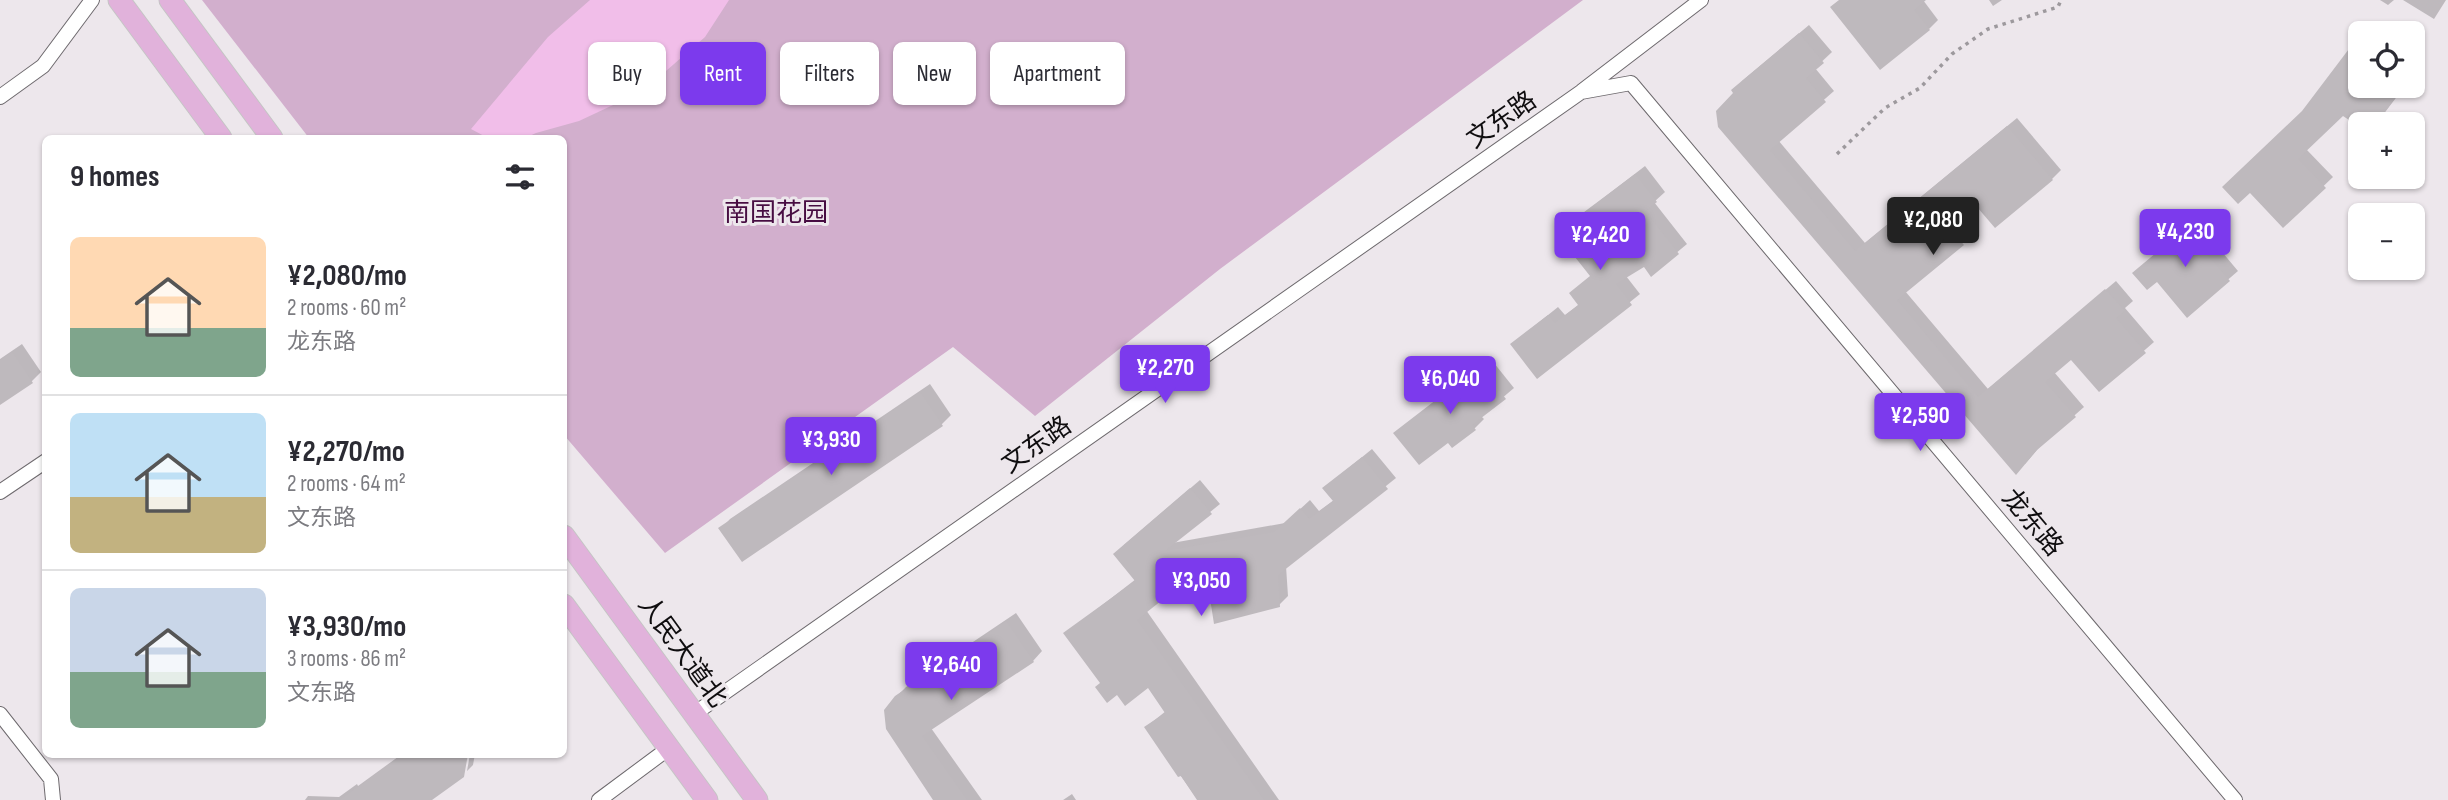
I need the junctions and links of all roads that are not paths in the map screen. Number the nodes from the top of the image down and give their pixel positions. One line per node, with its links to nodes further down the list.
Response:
1 (92, 0): 7 (street)
2 (119, 0): 8 (main road)
3 (170, 0): 9 (main road)
4 (1701, 0): 6 (street, 文东路)
5 (1631, 83): 6 (street, 文东路); 21 (street, 龙东路)
6 (1578, 94): 15 (street, 文东路)
7 (0, 97)
8 (219, 135)
9 (270, 135)
10 (42, 464): 11 (street)
11 (0, 492)
12 (567, 540): 15 (main road, 人民大道北)
13 (567, 609): 16 (main road)
14 (0, 714): 17 (street)
15 (694, 714): 20 (main road, 人民大道北)
16 (669, 748): 18 (street); 19 (main road)
17 (54, 800)
18 (599, 800)
19 (707, 800)
20 (757, 800)
21 (2235, 800)

